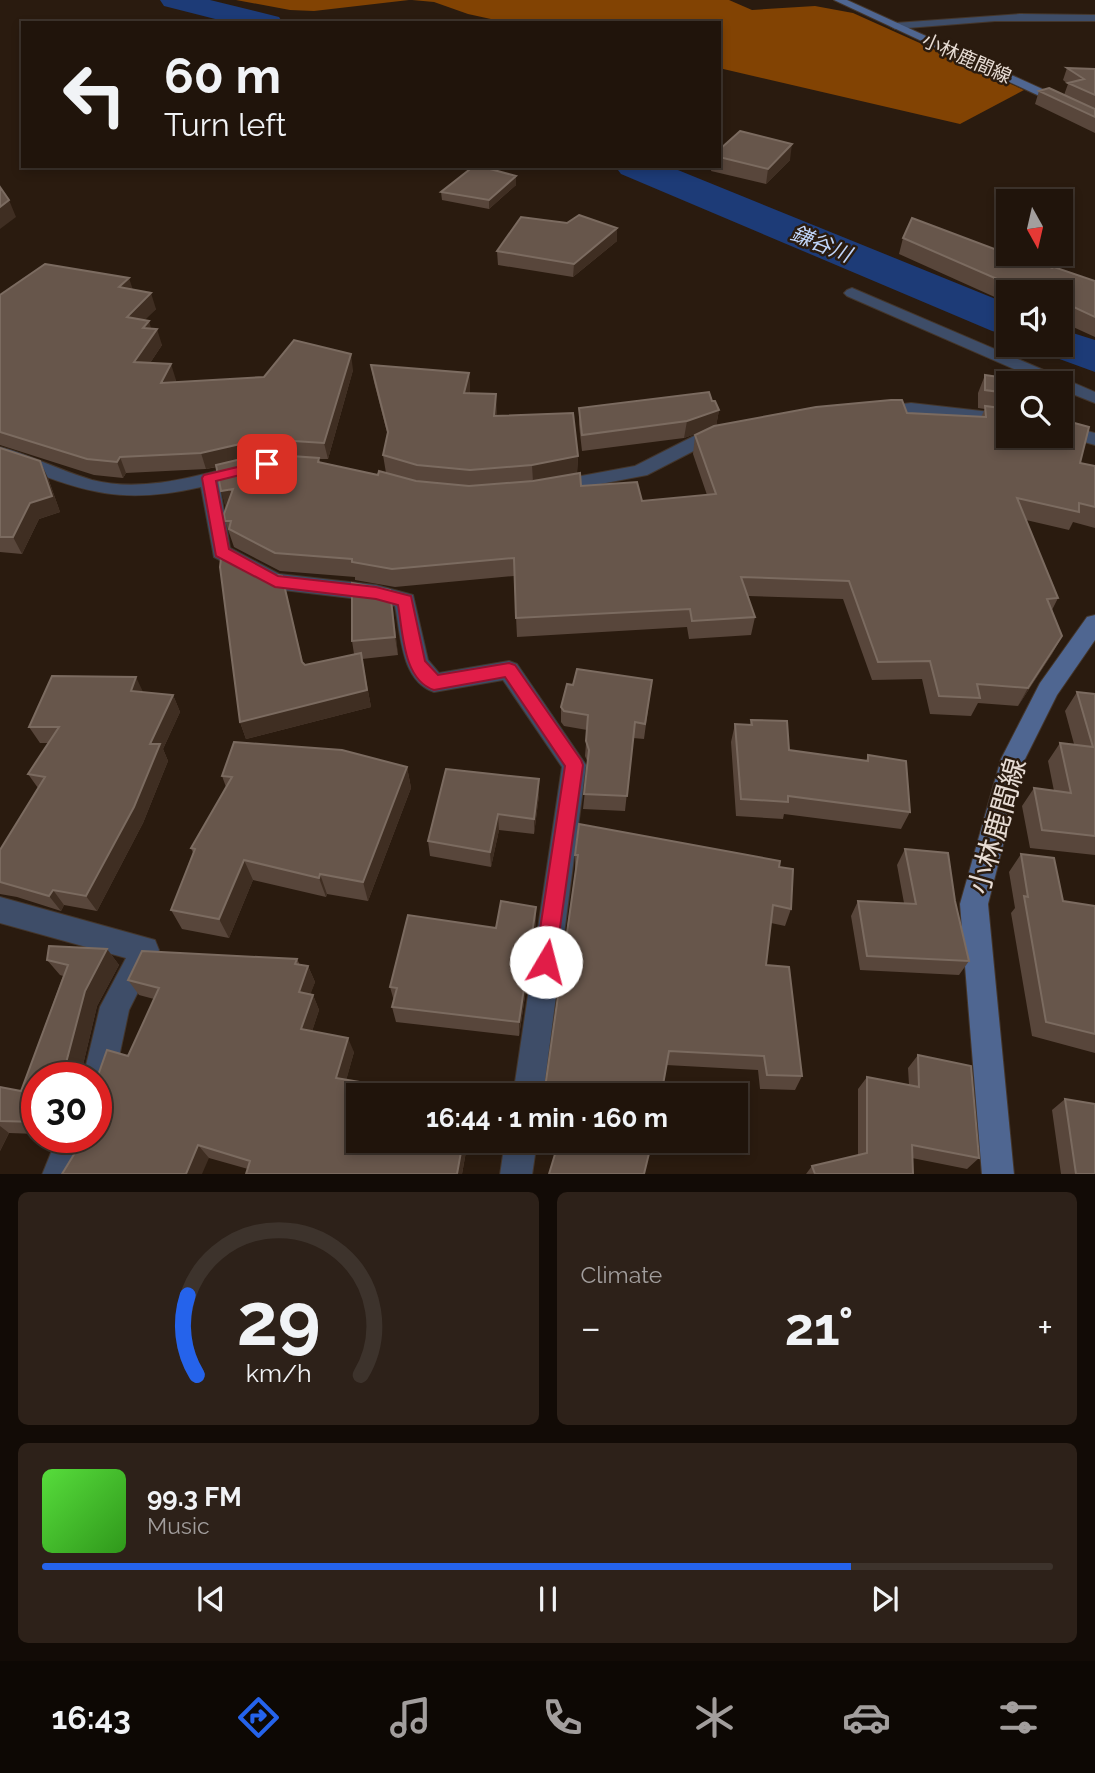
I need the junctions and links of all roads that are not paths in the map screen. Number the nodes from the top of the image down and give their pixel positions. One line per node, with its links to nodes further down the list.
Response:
1 (839, 0): 3 (main road, 小林鹿間線)
2 (1095, 18): 3 (street)
3 (895, 26): 4 (main road, 小林鹿間線)
4 (1095, 118)
5 (852, 293): 6 (street)
6 (1095, 398)
7 (863, 413): 8 (street)
8 (996, 419)
9 (740, 429): 15 (street)
10 (1073, 433): 11 (street)
11 (1095, 439)
12 (0, 453): 14 (street)
13 (267, 464): 14 (street)
14 (209, 478): 19 (street)
15 (533, 491)
16 (1095, 623): 24 (main road, 小林鹿間線)
17 (0, 910): 18 (street)
18 (104, 1062)
19 (530, 1083)
20 (67, 1153): 22 (street)
21 (519, 1153): 23 (street)
22 (58, 1174)
23 (516, 1174)
24 (998, 1174)

